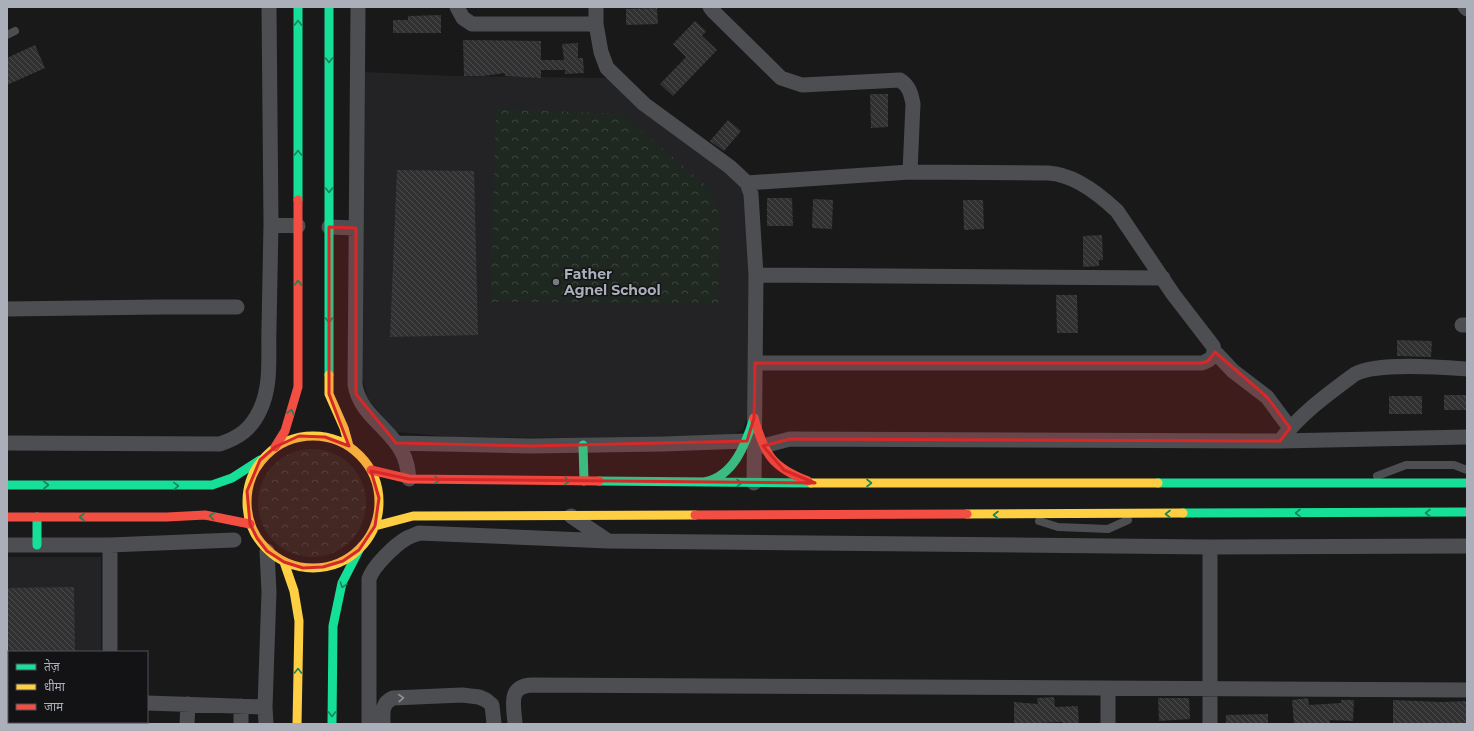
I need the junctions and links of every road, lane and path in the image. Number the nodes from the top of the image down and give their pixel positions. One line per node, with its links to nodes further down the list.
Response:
1 (269, 7): 15 (street)
2 (298, 7): 16 (street, one-way to 2)
3 (329, 7): 17 (street, one-way to 17)
4 (358, 7): 18 (street)
5 (457, 7): 10 (street)
6 (596, 7): 10 (street)
7 (710, 7): 13 (street)
8 (1465, 7): 9 (street)
9 (1467, 9)
10 (596, 24): 14 (street)
11 (15, 31): 12 (lane)
12 (7, 35)
13 (910, 172): 14 (street); 20 (street)
14 (747, 183): 19 (street)
15 (271, 224): 16 (street); 31 (street)
16 (298, 226): 36 (street, one-way to 16)
17 (329, 227): 18 (street); 34 (street, one-way to 34)
18 (356, 228): 32 (street)
19 (756, 275): 20 (street); 24 (street)
20 (1162, 278): 23 (street)
21 (237, 307): 22 (street)
22 (7, 309)
23 (1215, 352): 24 (street); 27 (street)
24 (755, 363): 26 (street)
25 (1467, 369): 27 (street)
26 (754, 418): 29 (street); 35 (street); 43 (street)
27 (1290, 428): 30 (street)
28 (1467, 437): 30 (street)
29 (747, 441): 33 (street); 42 (street)
30 (1280, 441): 35 (street)
31 (7, 443)
32 (396, 443): 33 (street); 40 (street)
33 (583, 445): 41 (street)
34 (349, 446): 36 (street); 38 (street)
35 (763, 446): 44 (street)
36 (275, 447): 37 (street)
37 (260, 460): 47 (street, one-way to 37); 54 (street)
38 (371, 470): 40 (street); 55 (street)
39 (1467, 470): 45 (lane)
40 (409, 479): 41 (street, one-way to 41)
41 (584, 481): 42 (street)
42 (696, 483): 43 (street, one-way to 43)
43 (754, 483): 44 (street)
44 (815, 483): 45 (street, one-way to 45)
45 (1360, 483): 46 (street)
46 (1467, 484)
47 (7, 485)
48 (1467, 512): 49 (street, one-way to 49)
49 (1142, 514): 50 (street); 50 (lane)
50 (1016, 515): 51 (street, one-way to 51)
51 (571, 516): 55 (street); 57 (street)
52 (7, 517): 53 (street)
53 (37, 517): 54 (street, one-way to 53); 59 (street)
54 (250, 524): 64 (street)
55 (375, 526): 63 (street)
56 (234, 540): 60 (street)
57 (608, 541): 62 (street); 79 (street)
58 (7, 545): 59 (street)
59 (37, 545): 60 (street)
60 (110, 545): 66 (street)
61 (1467, 546): 62 (street)
62 (1210, 547): 68 (street)
63 (359, 550): 65 (street); 78 (street, one-way to 78)
64 (267, 551): 65 (street); 73 (street)
65 (284, 562): 77 (street, one-way to 65)
66 (110, 651)
67 (1108, 689): 68 (street); 82 (street); 83 (street)
68 (1210, 689): 69 (street); 84 (street)
69 (1467, 690)
70 (148, 703): 71 (street)
71 (188, 704): 72 (street); 74 (street)
72 (241, 706): 73 (street); 75 (street)
73 (265, 707): 76 (street)
74 (187, 724)
75 (241, 724)
76 (266, 724)
77 (297, 724)
78 (332, 724)
79 (369, 724)
80 (383, 724): 81 (street, one-way to 81)
81 (494, 724)
82 (515, 724)
83 (1108, 724)
84 (1210, 724)

